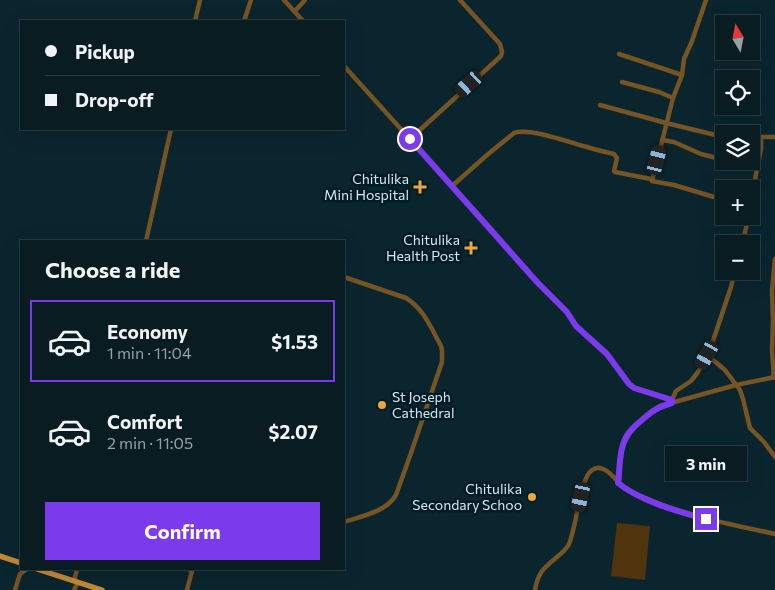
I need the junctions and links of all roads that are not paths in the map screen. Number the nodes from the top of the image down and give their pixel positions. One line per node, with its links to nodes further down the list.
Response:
1 (200, 0): 9 (street)
2 (251, 0): 10 (street)
3 (279, 0): 7 (street)
4 (305, 0): 8 (street)
5 (460, 0): 23 (street)
6 (706, 0): 14 (street)
7 (286, 2): 8 (street)
8 (295, 11): 11 (street)
9 (196, 20)
10 (244, 20)
11 (303, 20)
12 (619, 54): 14 (street)
13 (345, 67): 23 (street)
14 (682, 75): 16 (street)
15 (622, 82): 16 (street)
16 (673, 98): 18 (street)
17 (600, 105): 18 (street)
18 (666, 123): 20 (street); 24 (street)
19 (171, 130): 30 (street)
20 (715, 135)
21 (761, 137): 22 (street); 25 (street)
22 (775, 137)
23 (410, 139): 28 (street)
24 (662, 140): 26 (street); 27 (street)
25 (760, 154)
26 (715, 158)
27 (652, 181): 28 (street); 29 (street)
28 (452, 186): 37 (street)
29 (715, 197)
30 (146, 240)
31 (775, 259): 35 (street)
32 (345, 277): 40 (street)
33 (732, 280): 34 (street)
34 (707, 355): 36 (street); 37 (street)
35 (774, 378): 36 (street)
36 (736, 385): 37 (street); 38 (street)
37 (672, 401): 39 (street)
38 (775, 457)
39 (618, 483): 41 (street); 53 (street)
40 (345, 522)
41 (775, 534)
42 (0, 556): 43 (main road)
43 (20, 563)
44 (26, 570): 49 (street)
45 (40, 570): 48 (main road)
46 (77, 570): 48 (street)
47 (190, 570): 52 (street)
48 (76, 582): 50 (street); 51 (main road)
49 (15, 590)
50 (74, 590)
51 (102, 590)
52 (187, 590)
53 (535, 590)

